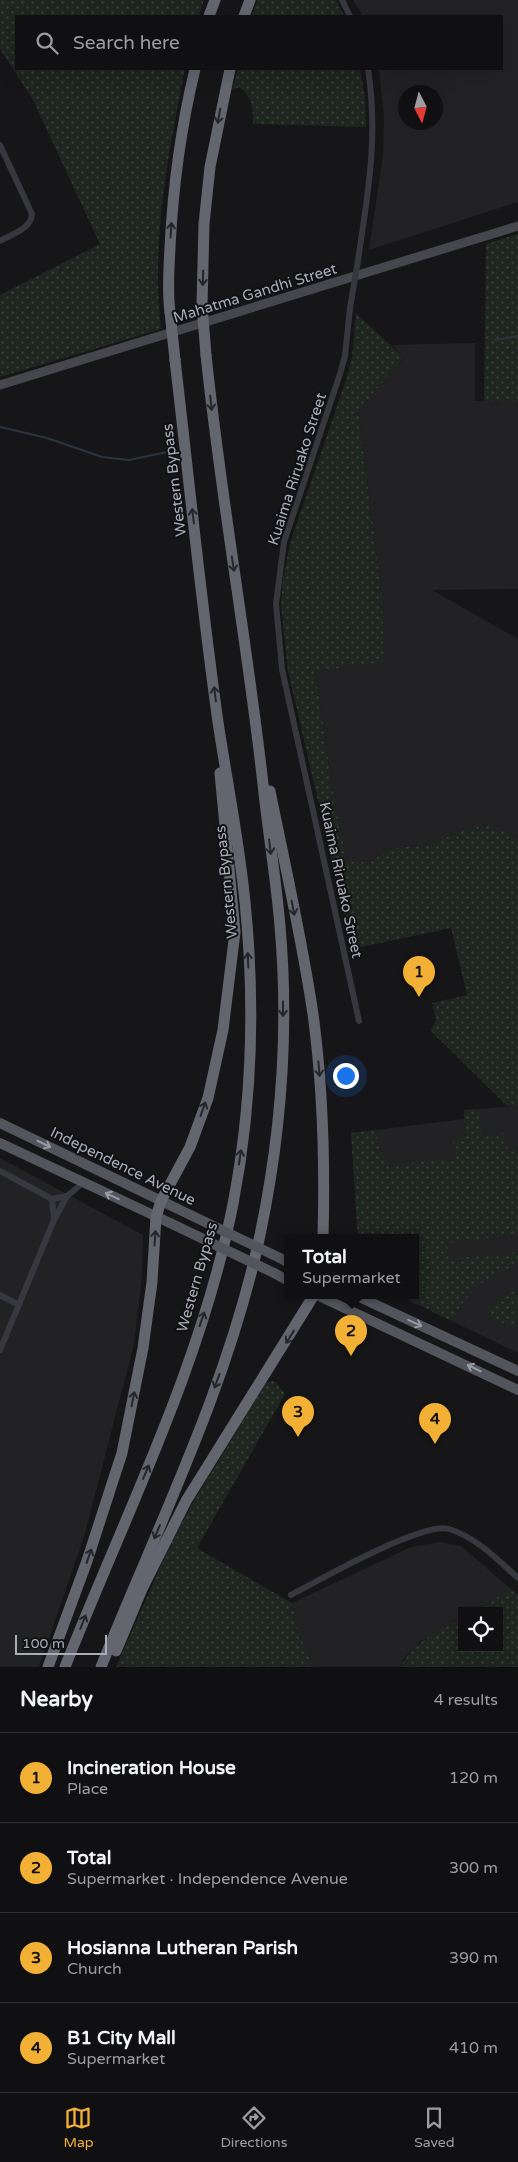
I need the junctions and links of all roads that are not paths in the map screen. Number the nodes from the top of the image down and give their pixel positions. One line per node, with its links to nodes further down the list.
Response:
1 (215, 0): 4 (highway)
2 (250, 0): 5 (highway)
3 (342, 0): 6 (street)
4 (209, 15)
5 (244, 15)
6 (350, 15)
7 (195, 70): 14 (highway, Western Bypass, one-way to 7, bridge)
8 (230, 70): 15 (highway, one-way to 15, bridge)
9 (368, 70): 16 (street, Kuaima Riruako Street, bridge)
10 (0, 145): 12 (street)
11 (518, 226): 13 (street, Mahatma Gandhi Street)
12 (0, 241)
13 (0, 385)
14 (218, 722): 23 (highway, one-way to 14); 40 (highway, Western Bypass, one-way to 14)
15 (257, 723): 26 (highway, one-way to 26); 41 (highway, one-way to 41)
16 (359, 1021)
17 (0, 1123): 23 (main road, Independence Avenue, one-way to 23)
18 (0, 1143): 20 (main road, Independence Avenue)
19 (0, 1171): 22 (street)
20 (84, 1183): 21 (street); 24 (main road, Independence Avenue, one-way to 20)
21 (67, 1196): 22 (street); 25 (street)
22 (52, 1199): 25 (street)
23 (161, 1201): 24 (highway); 27 (main road, Independence Avenue, bridge)
24 (156, 1217): 28 (main road, Independence Avenue, bridge); 39 (highway, one-way to 24)
25 (54, 1220): 33 (street)
26 (323, 1234)
27 (284, 1260)
28 (284, 1278)
29 (0, 1295): 33 (street)
30 (313, 1299): 42 (highway, one-way to 42)
31 (325, 1299): 36 (main road, one-way to 31)
32 (364, 1299): 35 (main road, one-way to 35)
33 (20, 1304): 34 (street)
34 (0, 1350)
35 (518, 1371)
36 (518, 1390)
37 (518, 1578): 38 (street)
38 (291, 1595)
39 (48, 1667)
40 (65, 1667)
41 (102, 1667)
42 (109, 1667)

